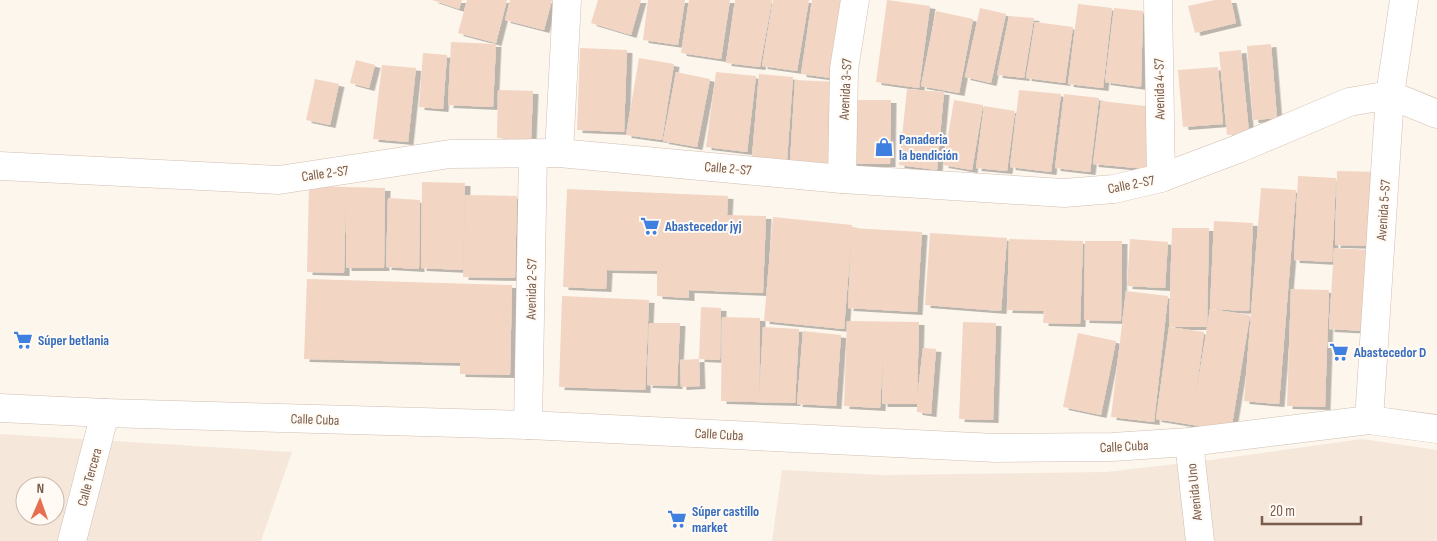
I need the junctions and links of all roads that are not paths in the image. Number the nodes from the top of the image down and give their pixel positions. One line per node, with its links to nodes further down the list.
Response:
1 (567, 0): 7 (street, Avenida 2-S7)
2 (855, 0): 10 (street, Avenida 3-S7)
3 (1158, 0): 9 (street, Avenida 4-S7)
4 (1404, 0): 5 (street, Avenida 5-S7)
5 (1390, 95): 6 (street); 9 (street, Calle 2-S7); 13 (street, Avenida 5-S7)
6 (1437, 114)
7 (546, 153): 8 (street, Calle 2-S7); 10 (street, Calle 2-S7); 14 (street, Avenida 2-S7)
8 (0, 166)
9 (1160, 178): 10 (street, Calle 2-S7)
10 (842, 179)
11 (0, 408): 12 (street, Calle Cuba)
12 (105, 413): 14 (street, Calle Cuba); 17 (street, Calle Tercera)
13 (1369, 420): 15 (street, Calle Cuba); 16 (street, Calle Cuba)
14 (528, 425): 16 (street, Calle Cuba)
15 (1437, 429)
16 (1189, 442): 18 (street, Avenida Uno)
17 (72, 541)
18 (1200, 541)

